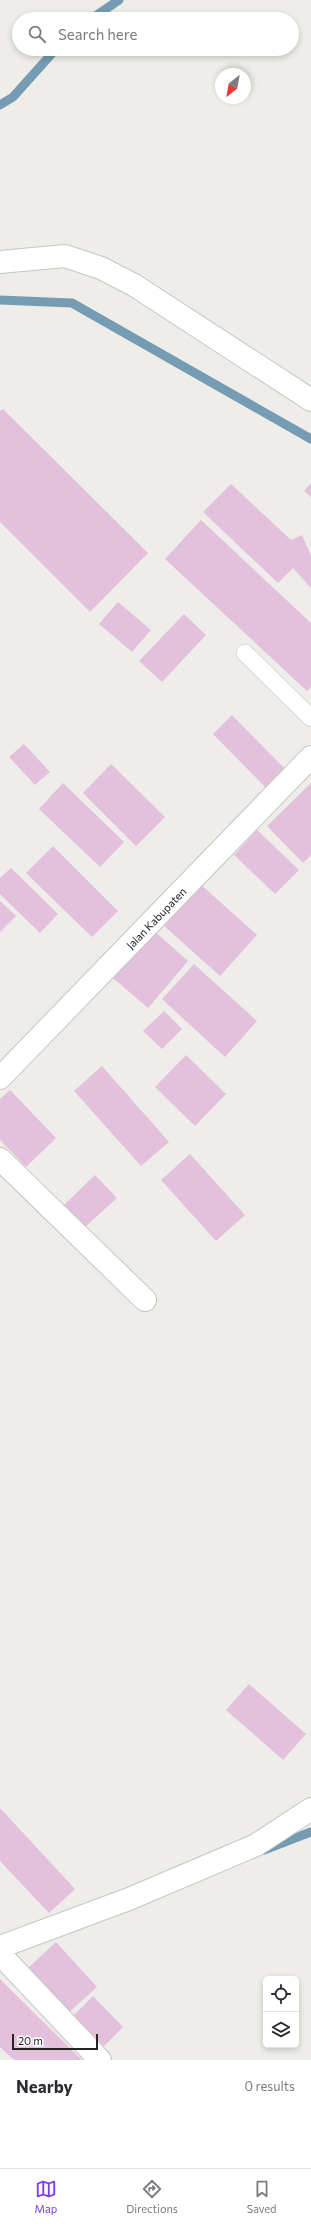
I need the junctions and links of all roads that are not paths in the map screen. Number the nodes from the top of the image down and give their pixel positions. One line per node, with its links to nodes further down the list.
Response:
1 (0, 262): 2 (street)
2 (311, 400)
3 (245, 653): 4 (lane)
4 (311, 718)
5 (311, 757): 6 (street, Jalan Kabupaten)
6 (0, 1078)
7 (0, 1159): 8 (street)
8 (145, 1300)
9 (311, 1809): 10 (street)
10 (0, 1947)
11 (0, 1954): 12 (street)
12 (100, 2060)

